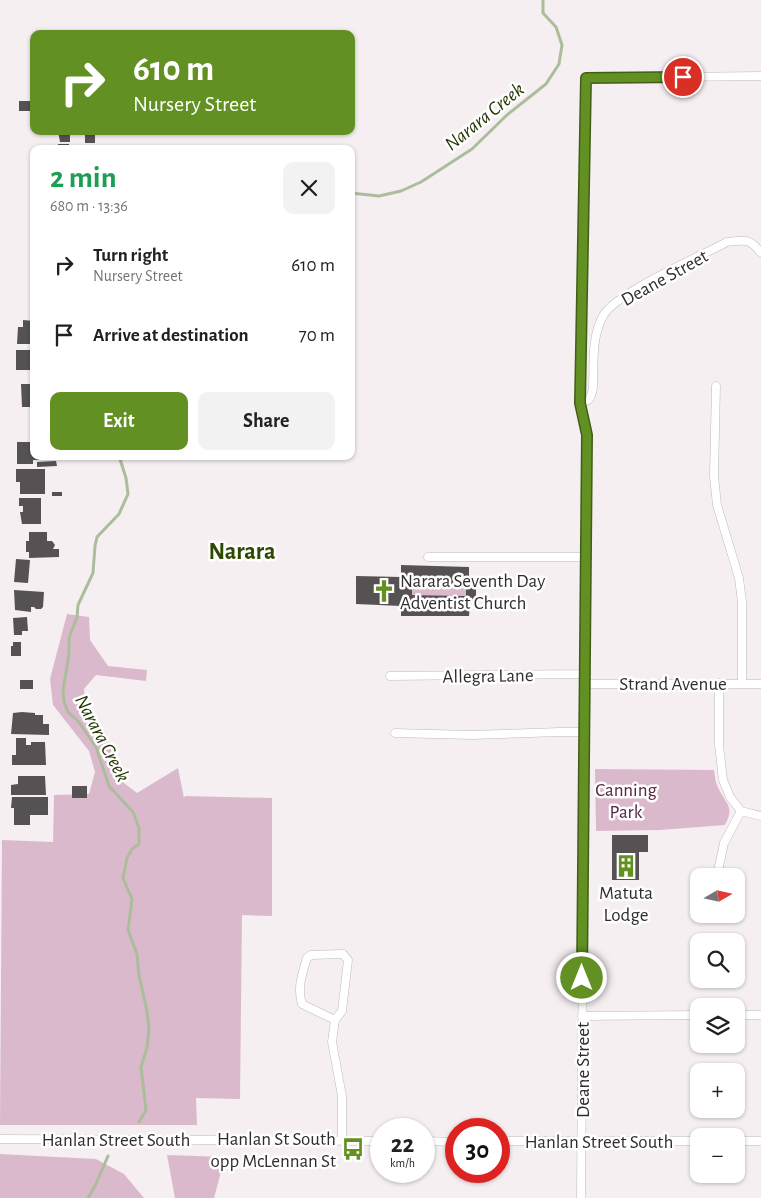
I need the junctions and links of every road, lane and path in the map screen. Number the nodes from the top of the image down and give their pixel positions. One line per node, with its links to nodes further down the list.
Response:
1 (761, 76): 4 (street, Deane Street)
2 (760, 252): 4 (street, Deane Street)
3 (716, 386): 10 (street)
4 (580, 403): 6 (street, Deane Street)
5 (428, 557): 6 (street)
6 (586, 557): 7 (street, Deane Street)
7 (586, 674): 8 (street, Allegra Lane); 11 (street, Deane Street)
8 (390, 676)
9 (719, 683): 10 (street, Strand Avenue); 11 (street, Strand Avenue); 15 (street)
10 (742, 683): 12 (street, Strand Avenue)
11 (586, 684): 13 (street, Deane Street)
12 (761, 684)
13 (585, 732): 14 (street); 21 (street, Deane Street)
14 (395, 733)
15 (740, 812): 16 (street); 17 (street)
16 (761, 816)
17 (719, 868)
18 (690, 1015): 21 (street)
19 (745, 1015): 20 (street)
20 (761, 1015)
21 (582, 1016): 26 (street, Deane Street)
22 (335, 1020): 22 (street); 24 (street)
23 (0, 1139): 24 (street, Hanlan Street South)
24 (342, 1140): 25 (street, Hanlan Street South)
25 (370, 1141)
26 (582, 1141): 27 (street, Hanlan Street South); 30 (street, Hanlan Street South); 31 (street, Deane Street)
27 (690, 1141)
28 (745, 1141): 29 (street)
29 (761, 1141)
30 (510, 1142)
31 (582, 1198)

